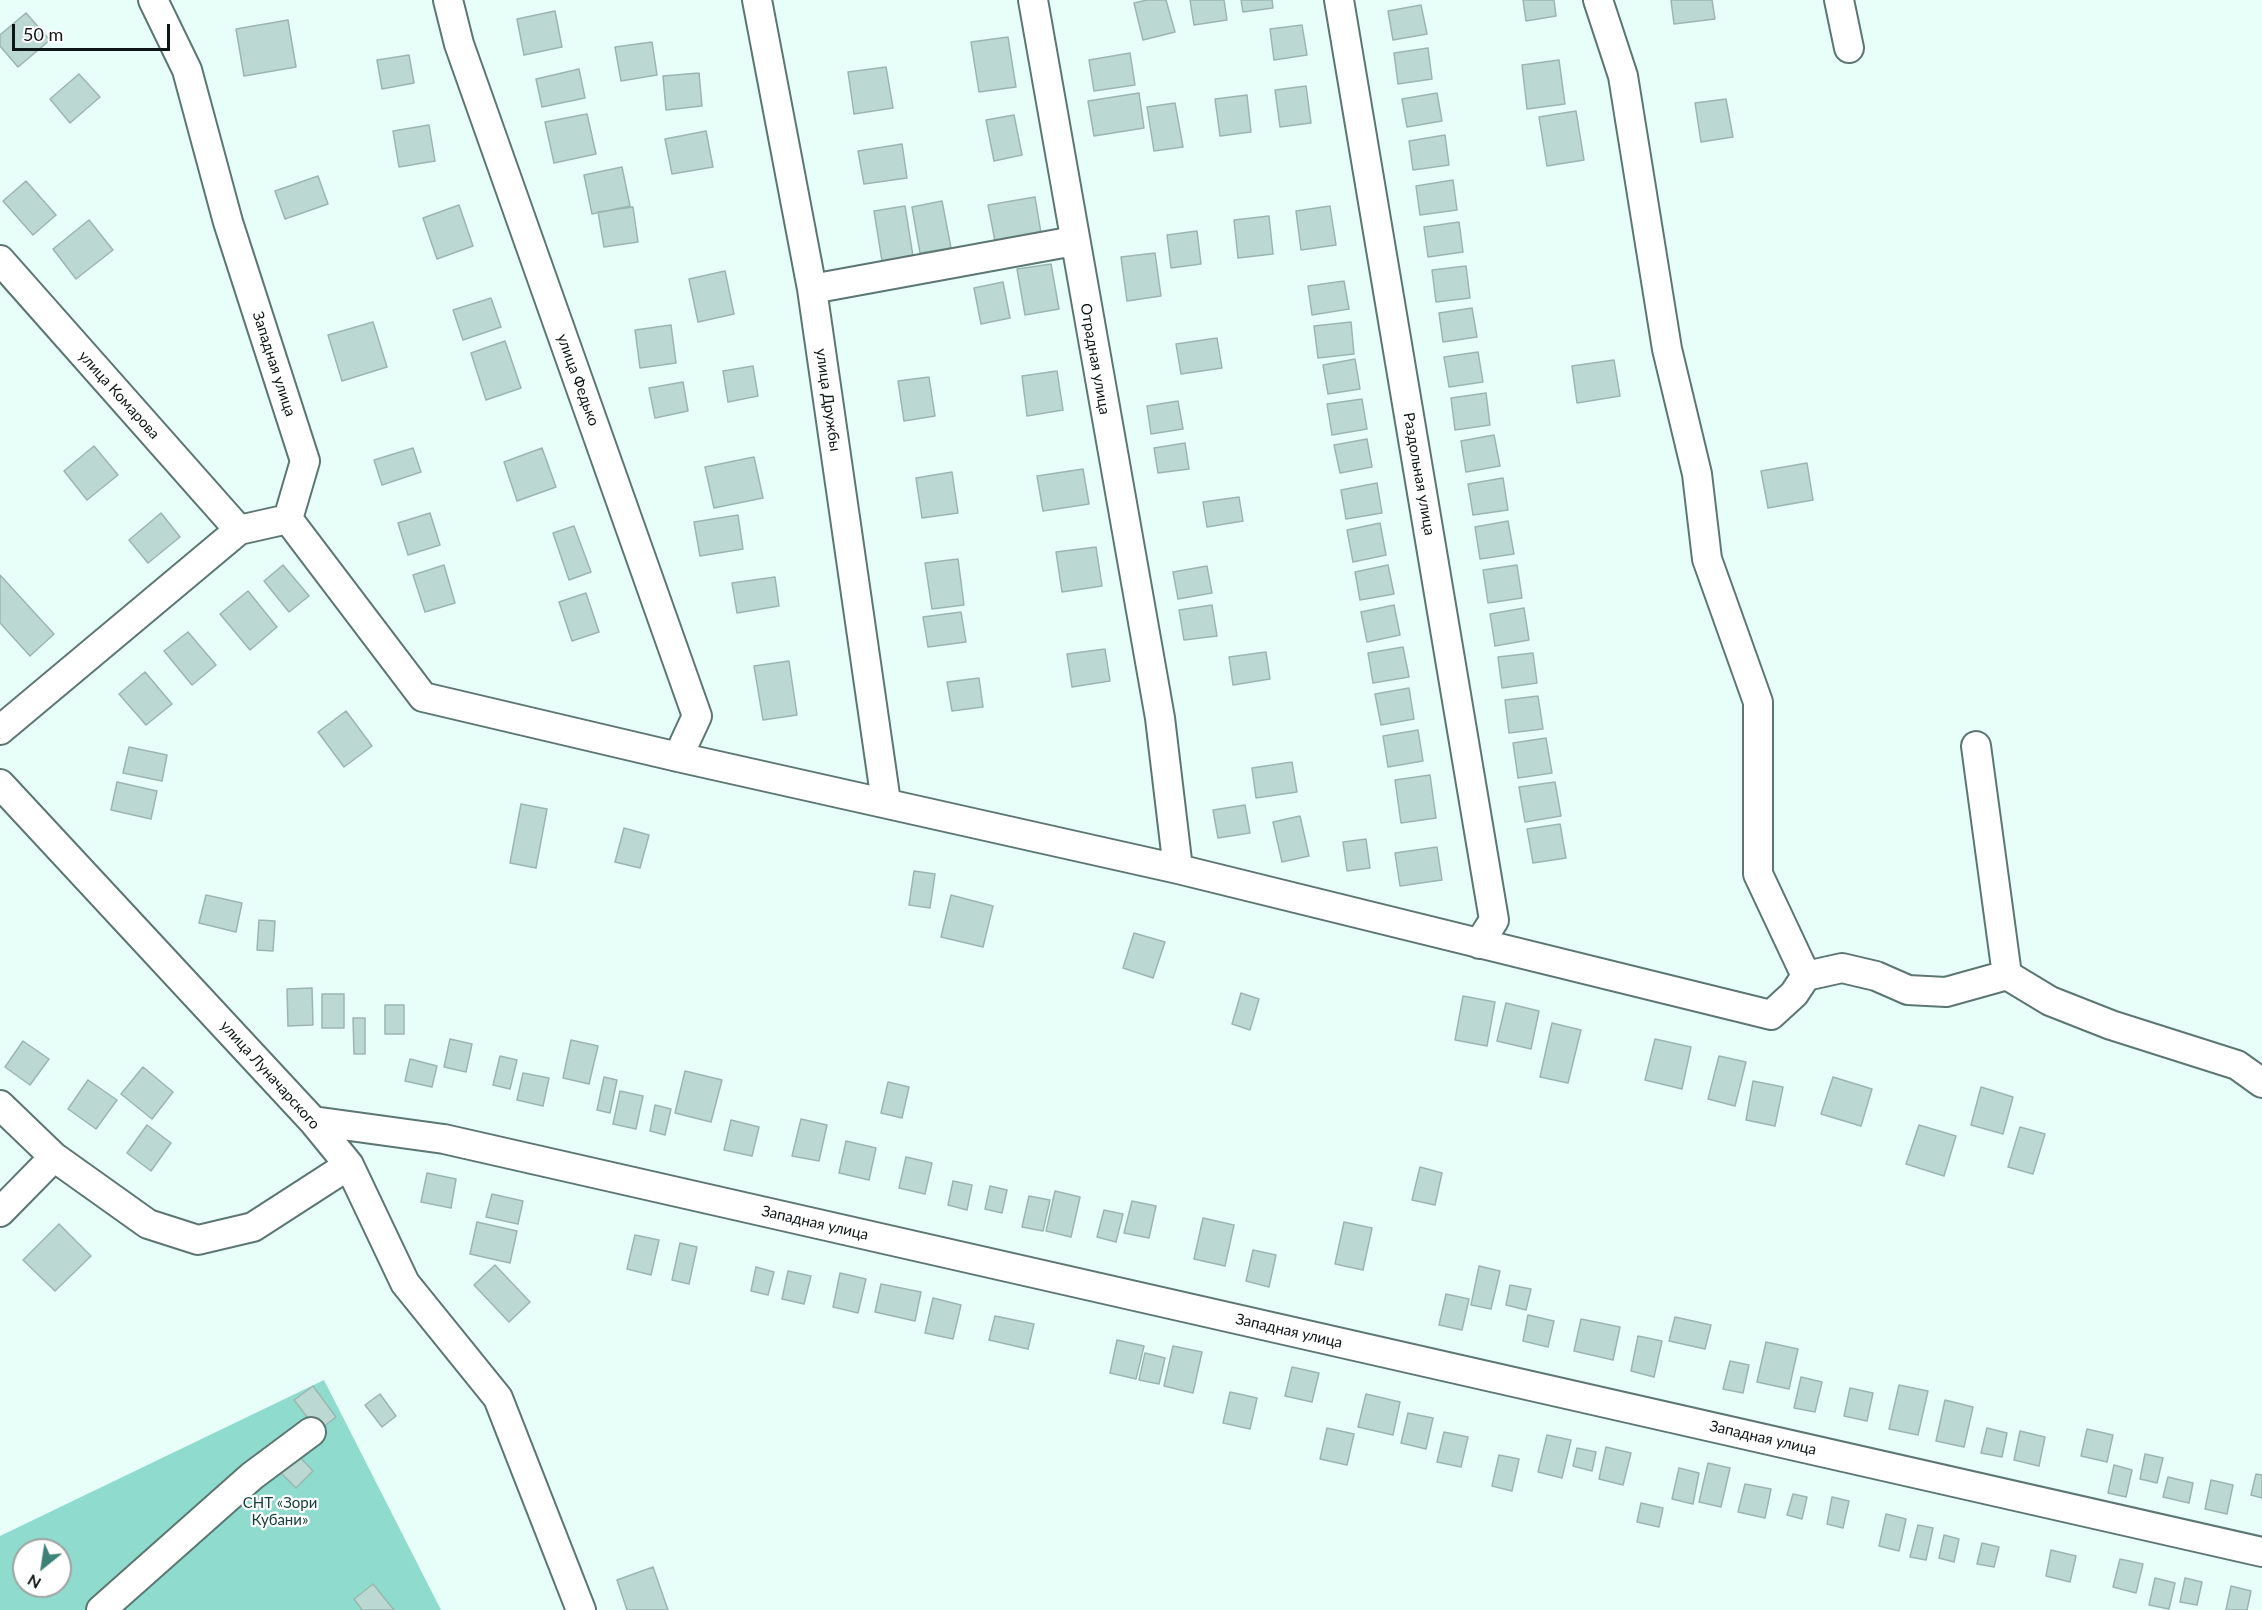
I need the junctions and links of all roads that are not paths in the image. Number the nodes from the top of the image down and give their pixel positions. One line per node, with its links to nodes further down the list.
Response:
1 (153, 0): 12 (street, Западная улица)
2 (448, 0): 16 (street, улица Федько)
3 (757, 0): 11 (street, улица Дружбы)
4 (1033, 0): 9 (street, Отрадная улица)
5 (1339, 0): 20 (street, Раздольная улица)
6 (1598, 0): 22 (street)
7 (1839, 0): 8 (street)
8 (1849, 48)
9 (1074, 241): 11 (street); 19 (street, Отрадная улица)
10 (0, 260): 13 (street, улица Комарова)
11 (812, 289): 18 (street, улица Дружбы)
12 (288, 519): 13 (street); 16 (street)
13 (239, 530): 14 (street)
14 (0, 730)
15 (1976, 746): 21 (street)
16 (678, 757): 18 (street)
17 (0, 784): 25 (street, улица Луначарского)
18 (886, 802): 19 (street)
19 (1178, 869): 20 (street)
20 (1479, 944): 22 (street)
21 (2007, 975): 22 (street); 23 (street)
22 (1806, 976)
23 (2262, 1083)
24 (0, 1105): 26 (street)
25 (314, 1121): 27 (street, улица Луначарского); 30 (street, Западная улица)
26 (54, 1157): 27 (street); 28 (street)
27 (348, 1165): 32 (street, улица Луначарского)
28 (0, 1212)
29 (311, 1432): 31 (street)
30 (2262, 1552)
31 (101, 1610)
32 (580, 1610)

